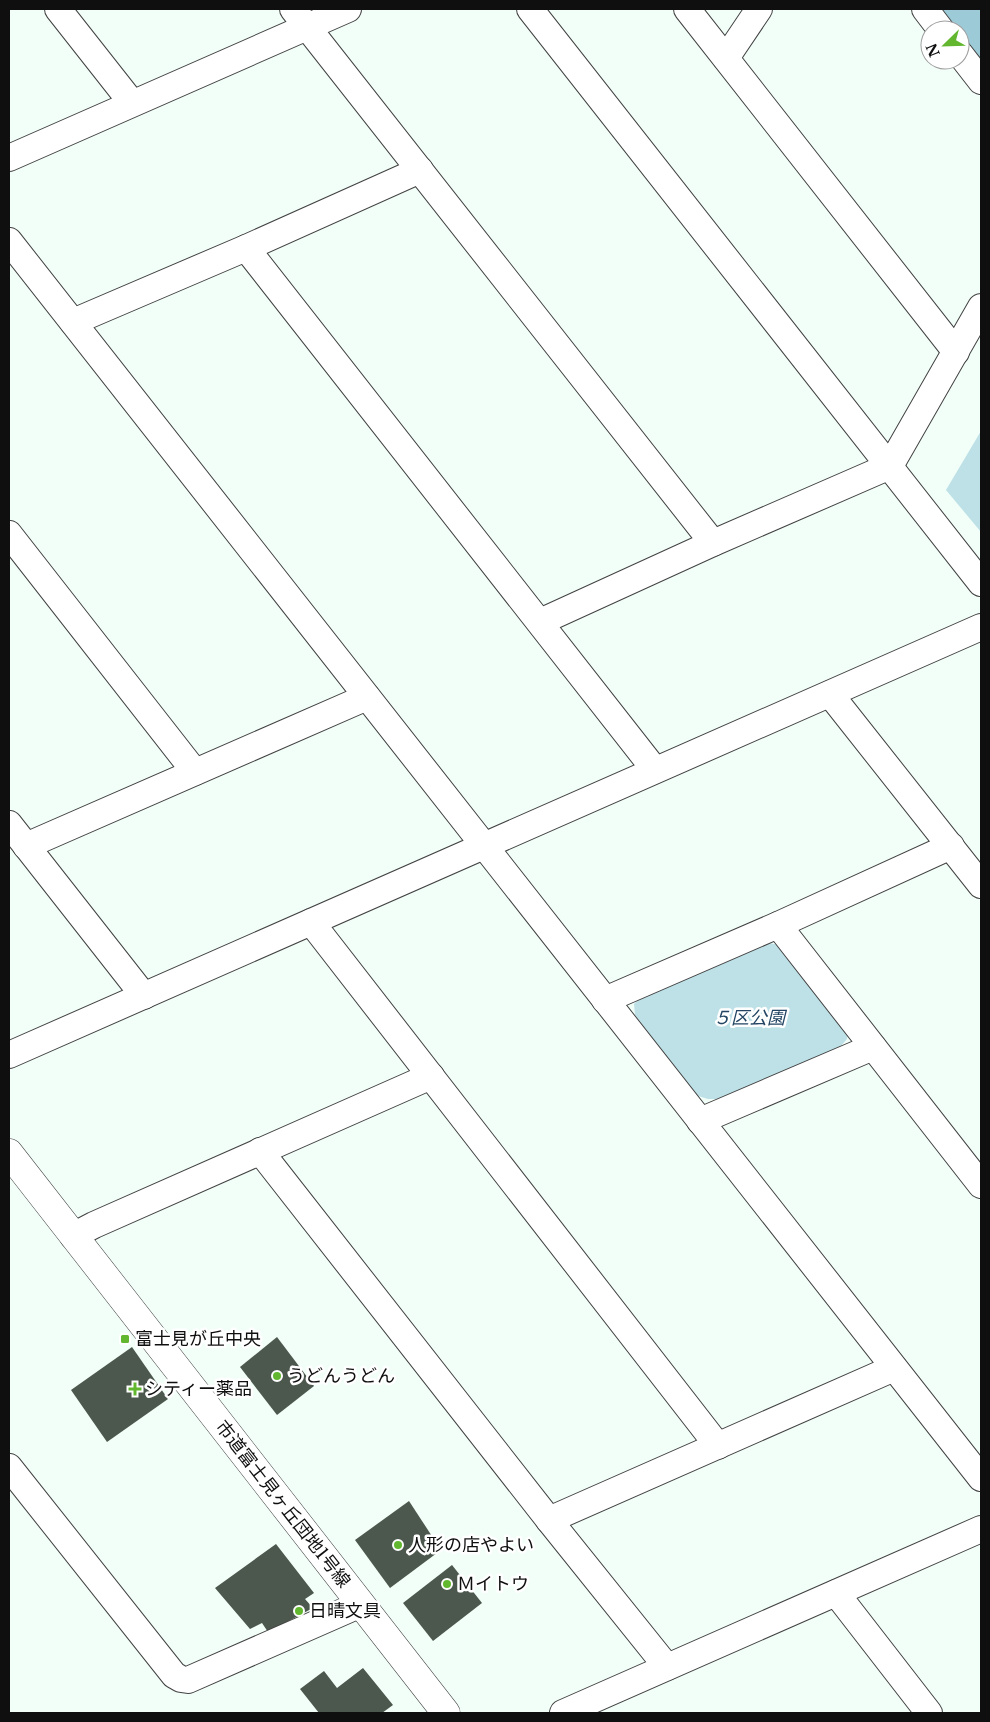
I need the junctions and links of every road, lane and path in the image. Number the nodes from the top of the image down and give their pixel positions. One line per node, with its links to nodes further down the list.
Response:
1 (58, 9): 12 (street)
2 (348, 9): 7 (street)
3 (530, 9): 20 (street)
4 (688, 9): 9 (street)
5 (759, 9): 9 (street)
6 (925, 9): 8 (street)
7 (300, 18): 12 (street); 14 (street)
8 (933, 20)
9 (726, 58): 19 (street)
10 (970, 67): 11 (street)
11 (981, 81)
12 (132, 103): 13 (street)
13 (9, 158)
14 (420, 170): 16 (street); 22 (street)
15 (9, 241): 18 (street)
16 (246, 248): 18 (street); 24 (street)
17 (981, 307): 19 (street)
18 (73, 322): 27 (street)
19 (956, 352): 20 (street)
20 (890, 466): 22 (street); 23 (street)
21 (9, 534): 29 (street)
22 (713, 544): 24 (street)
23 (981, 583)
24 (540, 622): 28 (street)
25 (981, 627): 26 (street)
26 (830, 694): 28 (street); 33 (street)
27 (367, 697): 29 (street); 32 (street)
28 (655, 770): 32 (street)
29 (195, 772): 31 (street)
30 (9, 824): 31 (street)
31 (26, 846): 37 (street)
32 (484, 846): 35 (street); 38 (street)
33 (951, 846): 34 (street); 36 (street)
34 (981, 885)
35 (311, 922): 37 (street); 41 (street)
36 (778, 925): 38 (street); 39 (street)
37 (144, 996): 40 (street)
38 (605, 1000): 42 (street)
39 (873, 1047): 42 (street); 45 (street)
40 (9, 1055)
41 (431, 1076): 43 (street); 48 (street)
42 (700, 1121): 47 (street)
43 (260, 1151): 46 (street); 51 (street)
44 (9, 1153): 46 (street, 市道富士見ヶ丘団地1号線)
45 (981, 1184)
46 (73, 1236): 54 (street, 市道富士見ヶ丘団地1号線)
47 (894, 1368): 48 (street); 50 (street)
48 (718, 1446): 51 (street)
49 (9, 1467): 54 (street)
50 (981, 1478)
51 (549, 1520): 55 (street)
52 (981, 1529): 53 (street)
53 (836, 1593): 55 (street); 58 (street)
54 (361, 1604): 56 (street, 市道富士見ヶ丘団地1号線)
55 (667, 1667): 57 (street)
56 (446, 1713)
57 (563, 1713)
58 (929, 1713)

